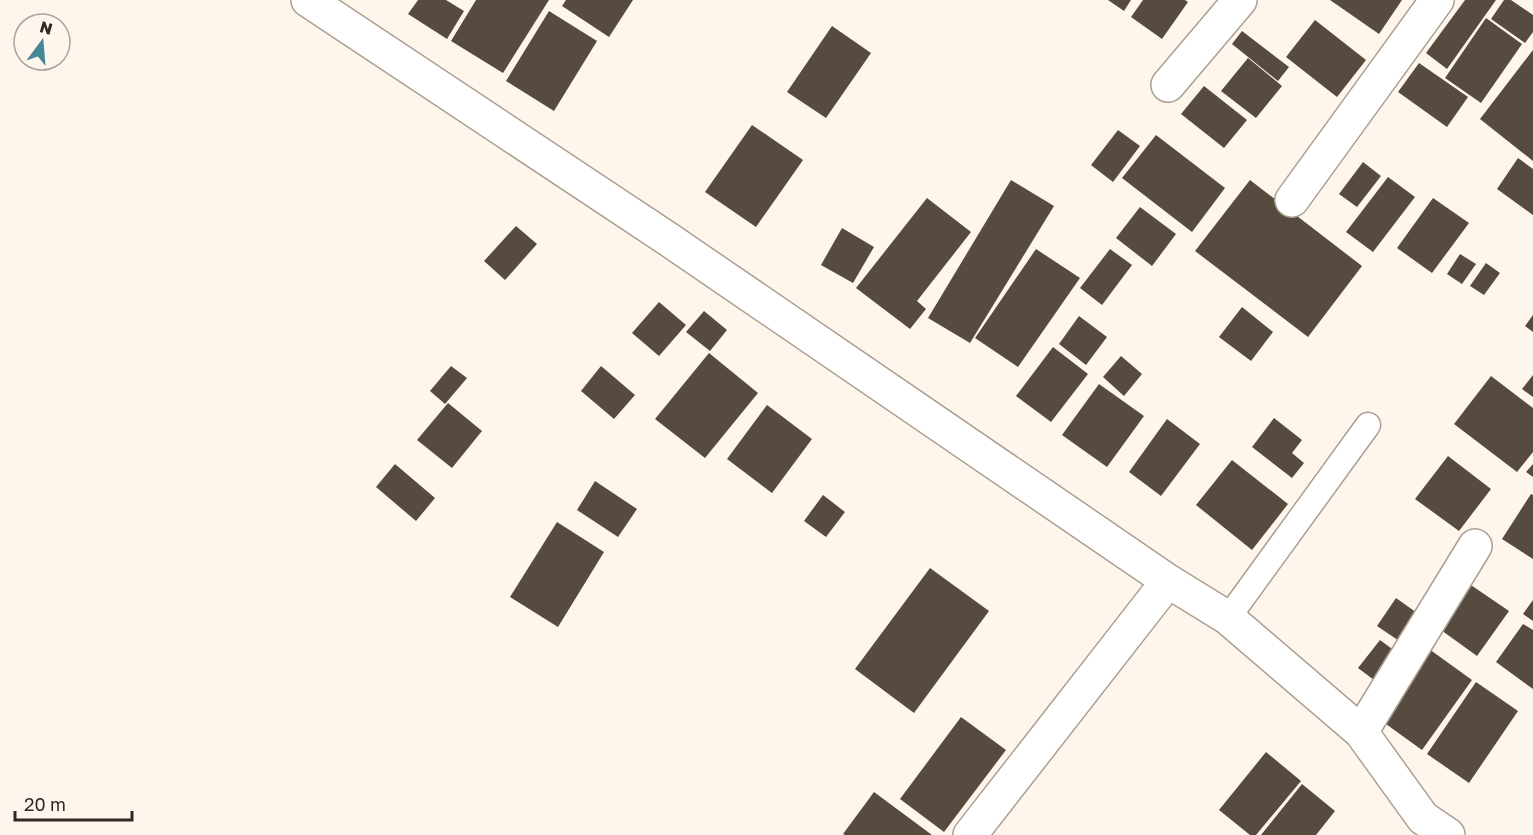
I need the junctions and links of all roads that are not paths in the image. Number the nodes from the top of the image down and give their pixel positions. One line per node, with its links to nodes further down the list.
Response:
1 (308, 0): 8 (street)
2 (1240, 0): 4 (street)
3 (1437, 0): 5 (street)
4 (1168, 85)
5 (1292, 200)
6 (1368, 425): 9 (lane)
7 (1475, 546): 10 (street)
8 (1168, 581): 9 (street); 12 (street)
9 (1228, 618): 10 (street)
10 (1361, 732): 11 (street)
11 (1427, 829)
12 (970, 835)

